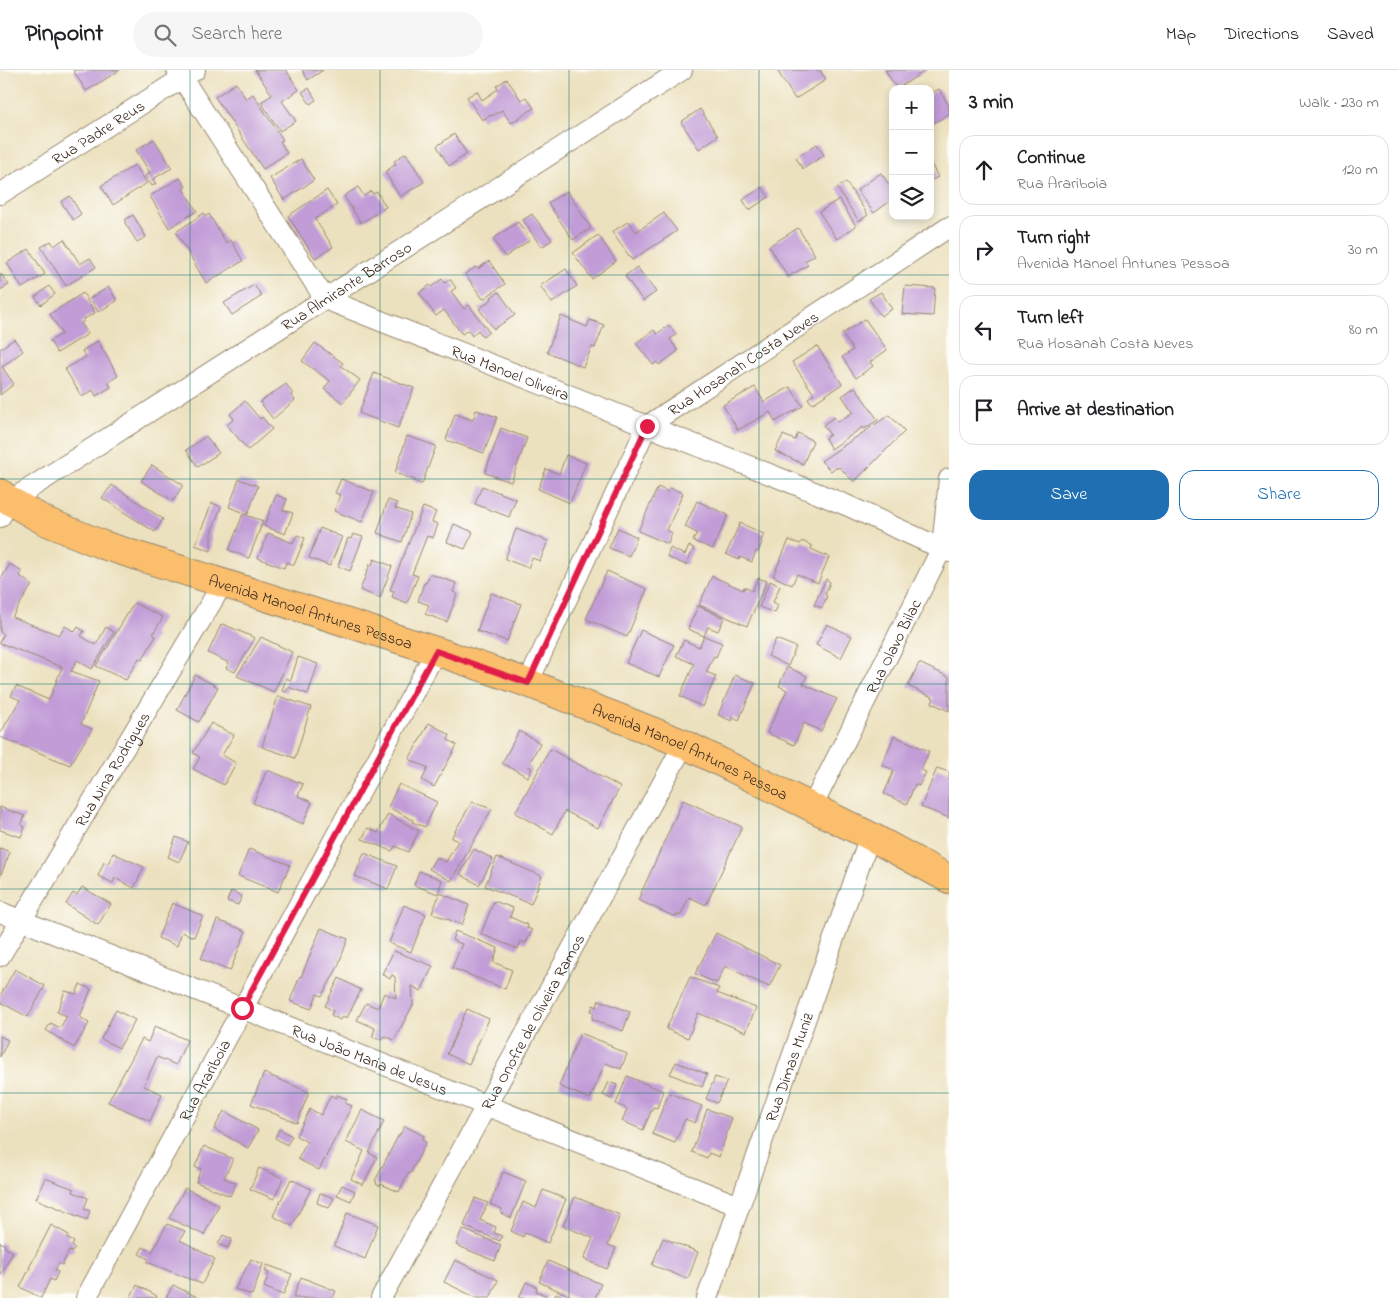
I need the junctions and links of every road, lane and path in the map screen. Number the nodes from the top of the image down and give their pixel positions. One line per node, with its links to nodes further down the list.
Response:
1 (682, 70): 5 (street, Rua Almirante Barroso)
2 (185, 73): 3 (street, Rua Padre Reus); 5 (street)
3 (0, 194)
4 (949, 227): 6 (street, Rua Hosanah Costa Neves)
5 (325, 298): 6 (street, Rua Manoel Oliveira); 8 (street, Rua Almirante Barroso)
6 (647, 426): 9 (street, Rua Manoel Oliveira); 12 (street)
7 (949, 479): 9 (street, Rua Olavo Bilac)
8 (3, 504): 10 (main road, Avenida Manoel Antunes Pessoa)
9 (945, 550): 14 (street, Rua Olavo Bilac)
10 (223, 583): 11 (main road, Avenida Manoel Antunes Pessoa); 18 (street, Rua Nina Rodrigues)
11 (436, 651): 12 (main road, Avenida Manoel Antunes Pessoa); 20 (street, Rua Arariboia)
12 (528, 683): 13 (main road, Avenida Manoel Antunes Pessoa)
13 (684, 744): 14 (main road, Avenida Manoel Antunes Pessoa); 21 (street, Rua Onofre de Oliveira Ramos)
14 (812, 807): 15 (main road, Avenida Manoel Antunes Pessoa)
15 (870, 836): 16 (main road, Avenida Manoel Antunes Pessoa); 22 (street, Rua Dimas Muniz)
16 (949, 879)
17 (0, 912): 18 (street, Rua João Maria de Jesus)
18 (21, 920): 19 (street, Rua Nina Rodrigues); 20 (street, Rua João Maria de Jesus)
19 (0, 956)
20 (242, 1008): 21 (street, Rua João Maria de Jesus); 23 (street, Rua Arariboia)
21 (486, 1105): 22 (street, Rua João Maria de Jesus); 24 (street, Rua Onofre de Oliveira Ramos)
22 (739, 1206): 25 (street, Rua Dimas Muniz)
23 (86, 1298)
24 (381, 1298)
25 (707, 1298)

